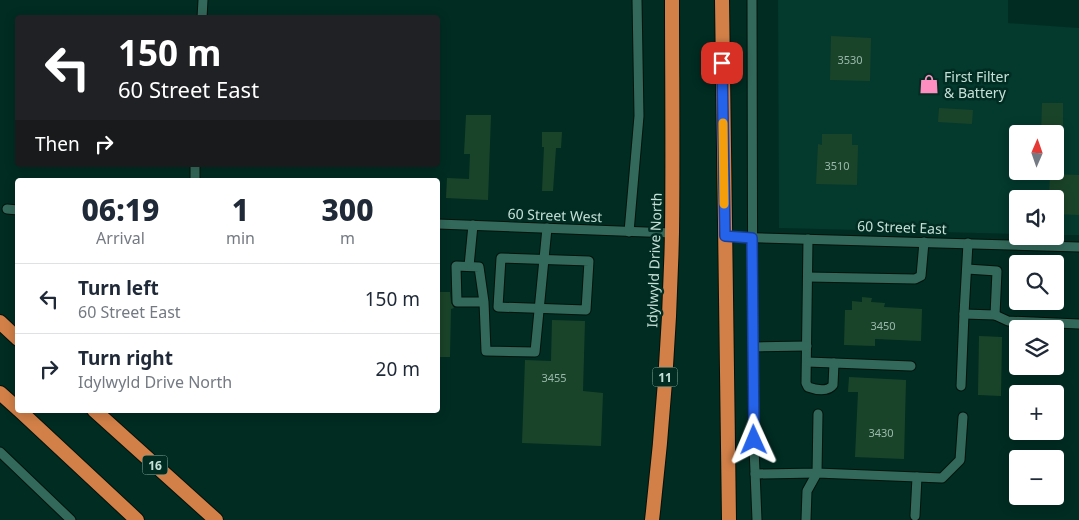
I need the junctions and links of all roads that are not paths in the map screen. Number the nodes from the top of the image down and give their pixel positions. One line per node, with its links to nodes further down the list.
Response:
1 (203, 0): 6 (street)
2 (636, 0): 12 (street, Idylwyld Drive North)
3 (672, 0): 13 (highway, Idylwyld Drive North / 11)
4 (722, 0): 14 (highway)
5 (752, 0): 15 (street)
6 (202, 15)
7 (7, 209): 8 (street)
8 (15, 210)
9 (440, 224): 10 (street, 60 Street West)
10 (473, 225): 11 (street, 60 Street West); 21 (street)
11 (547, 228): 12 (street, 60 Street West); 20 (street)
12 (629, 232): 13 (street, 60 Street West)
13 (672, 233): 52 (highway, Idylwyld Drive North / 11)
14 (725, 236): 15 (street, 60 Street East); 53 (highway)
15 (752, 238): 16 (street, 60 Street East); 33 (street)
16 (808, 239): 17 (street, 60 Street East); 23 (street)
17 (924, 242): 18 (street, 60 Street East); 23 (street)
18 (968, 243): 19 (street, 60 Street East); 22 (street)
19 (1079, 247)
20 (545, 260): 25 (street); 26 (street); 26 (street)
21 (470, 266): 24 (street); 24 (street)
22 (967, 269): 27 (street); 28 (street)
23 (808, 277): 32 (street)
24 (484, 305): 25 (street); 26 (street)
25 (498, 308): 26 (street)
26 (540, 309)
27 (964, 314): 28 (street); 37 (street)
28 (995, 315): 30 (street)
29 (0, 322): 31 (highway)
30 (1079, 324)
31 (15, 335)
32 (807, 346): 33 (street); 34 (street)
33 (752, 347): 45 (street)
34 (807, 362): 35 (street); 35 (street)
35 (834, 363): 36 (street)
36 (910, 366)
37 (961, 386)
38 (0, 393): 39 (highway)
39 (15, 406)
40 (22, 413): 50 (highway)
41 (97, 413): 51 (highway, 16)
42 (818, 414): 46 (street)
43 (963, 417): 47 (street)
44 (0, 452): 49 (street)
45 (755, 474): 46 (street); 54 (street)
46 (817, 474): 47 (street); 55 (street)
47 (917, 477): 48 (street)
48 (915, 516)
49 (71, 520)
50 (137, 520)
51 (216, 520)
52 (652, 520)
53 (729, 520)
54 (757, 520)
55 (806, 520)

